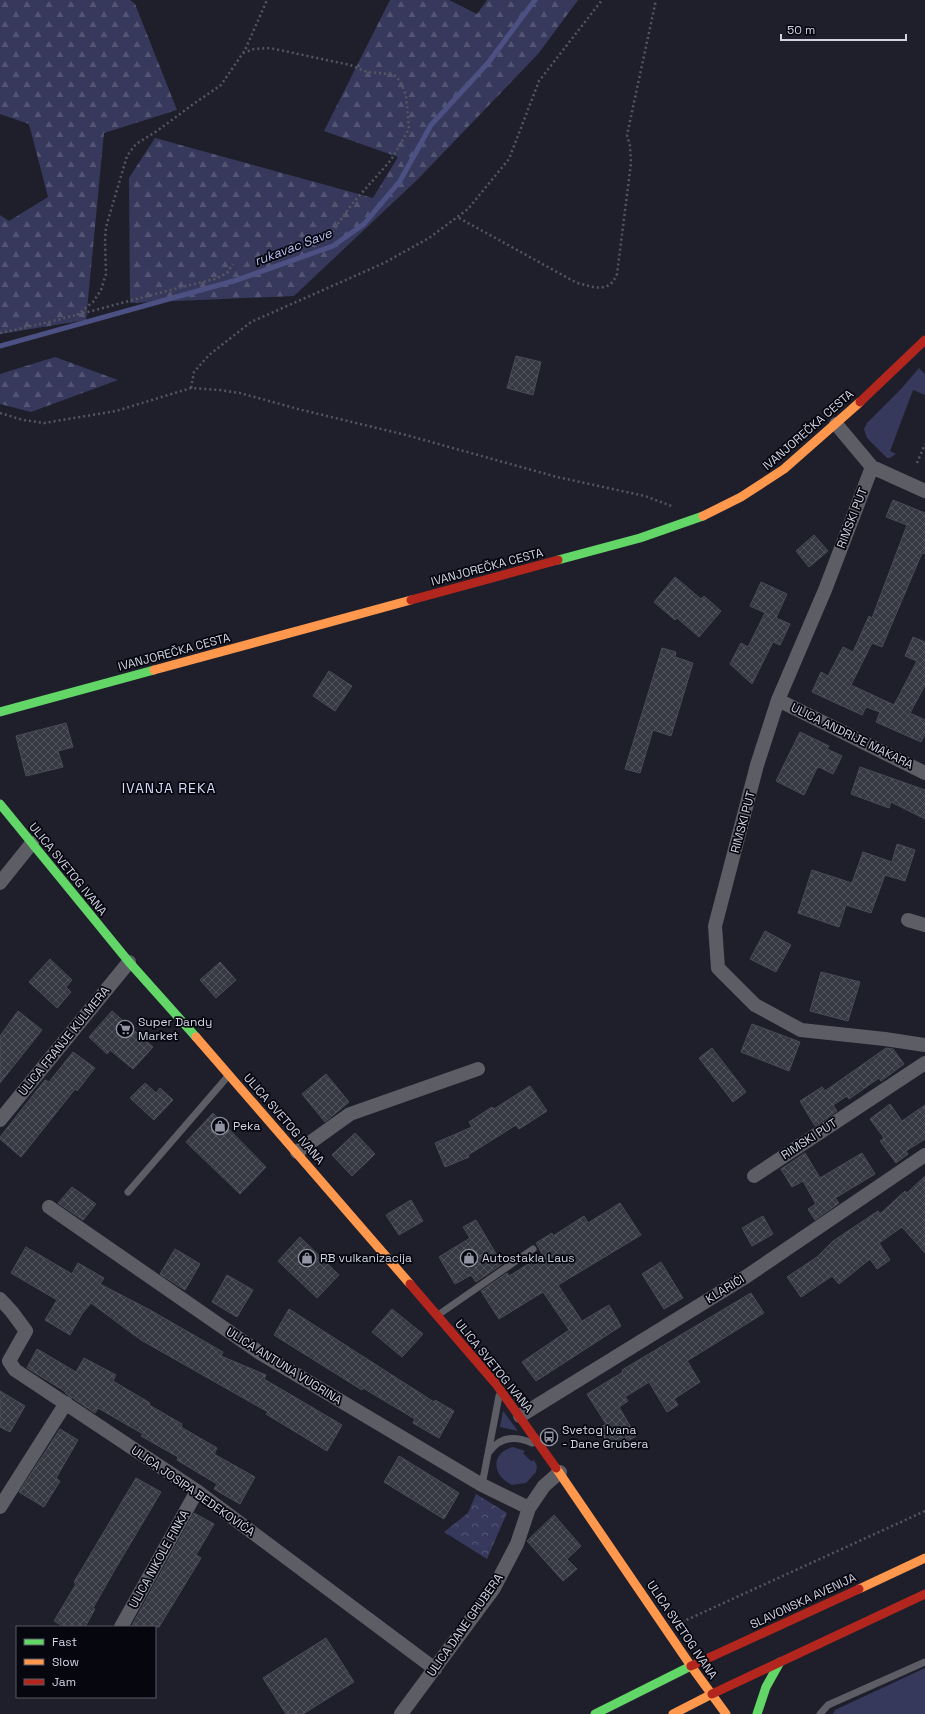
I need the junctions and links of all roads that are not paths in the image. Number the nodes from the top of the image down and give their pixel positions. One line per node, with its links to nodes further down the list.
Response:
1 (925, 340): 2 (main road, IVANJOREČKA CESTA)
2 (836, 424): 3 (street); 6 (main road, IVANJOREČKA CESTA)
3 (872, 466): 4 (street); 5 (street, RIMSKI PUT)
4 (925, 491)
5 (778, 700): 7 (street, ULICA ANDRIJE MAKARA); 14 (street, RIMSKI PUT)
6 (0, 712)
7 (925, 773)
8 (0, 804): 9 (main road, ULICA SVETOG IVANA)
9 (32, 843): 10 (street); 13 (main road, ULICA SVETOG IVANA)
10 (0, 883)
11 (908, 920): 12 (street)
12 (925, 925)
13 (129, 962): 17 (main road, ULICA SVETOG IVANA); 18 (street, ULICA FRANJE KULMERA)
14 (925, 1045)
15 (925, 1063): 21 (street, RIMSKI PUT)
16 (478, 1069): 19 (street)
17 (230, 1074): 19 (main road, ULICA SVETOG IVANA); 22 (lane, ULICA SVETOG IVANA)
18 (0, 1120)
19 (297, 1152): 26 (main road, ULICA SVETOG IVANA)
20 (925, 1155): 29 (street, KLARIĆI)
21 (754, 1176)
22 (128, 1192)
23 (49, 1207): 33 (street, ULICA ANTUNA VUGRINA)
24 (533, 1249): 26 (lane)
25 (0, 1300): 28 (street, ULICA JOSIPA BEDEKOVIĆA)
26 (438, 1315): 27 (main road, ULICA SVETOG IVANA)
27 (499, 1387): 29 (main road, ULICA SVETOG IVANA); 31 (lane)
28 (66, 1403): 34 (street, ULICA JOSIPA BEDEKOVIĆA); 35 (street)
29 (520, 1416): 30 (main road, ULICA SVETOG IVANA)
30 (542, 1446): 31 (lane); 32 (main road, ULICA SVETOG IVANA)
31 (488, 1454): 33 (lane)
32 (560, 1472): 36 (street, ULICA DANE GRUBERA); 42 (main road, ULICA SVETOG IVANA)
33 (482, 1485): 36 (street, ULICA ANTUNA VUGRINA)
34 (196, 1491): 39 (street, ULICA NIKOLE FINKA); 43 (street, ULICA JOSIPA BEDEKOVIĆA)
35 (0, 1507)
36 (529, 1508): 43 (street, ULICA DANE GRUBERA)
37 (925, 1558): 42 (main road, SLAVONSKA AVENIJA)
38 (925, 1594): 40 (main road)
39 (122, 1626)
40 (780, 1662): 44 (main road); 49 (main road)
41 (925, 1662): 50 (lane)
42 (691, 1666): 44 (main road, ULICA SVETOG IVANA); 46 (main road, SLAVONSKA AVENIJA)
43 (435, 1669): 45 (street, ULICA DANE GRUBERA)
44 (712, 1694): 47 (main road); 48 (main road, ULICA SVETOG IVANA)
45 (401, 1714)
46 (595, 1714)
47 (672, 1714)
48 (726, 1714)
49 (757, 1714)
50 (820, 1714)

